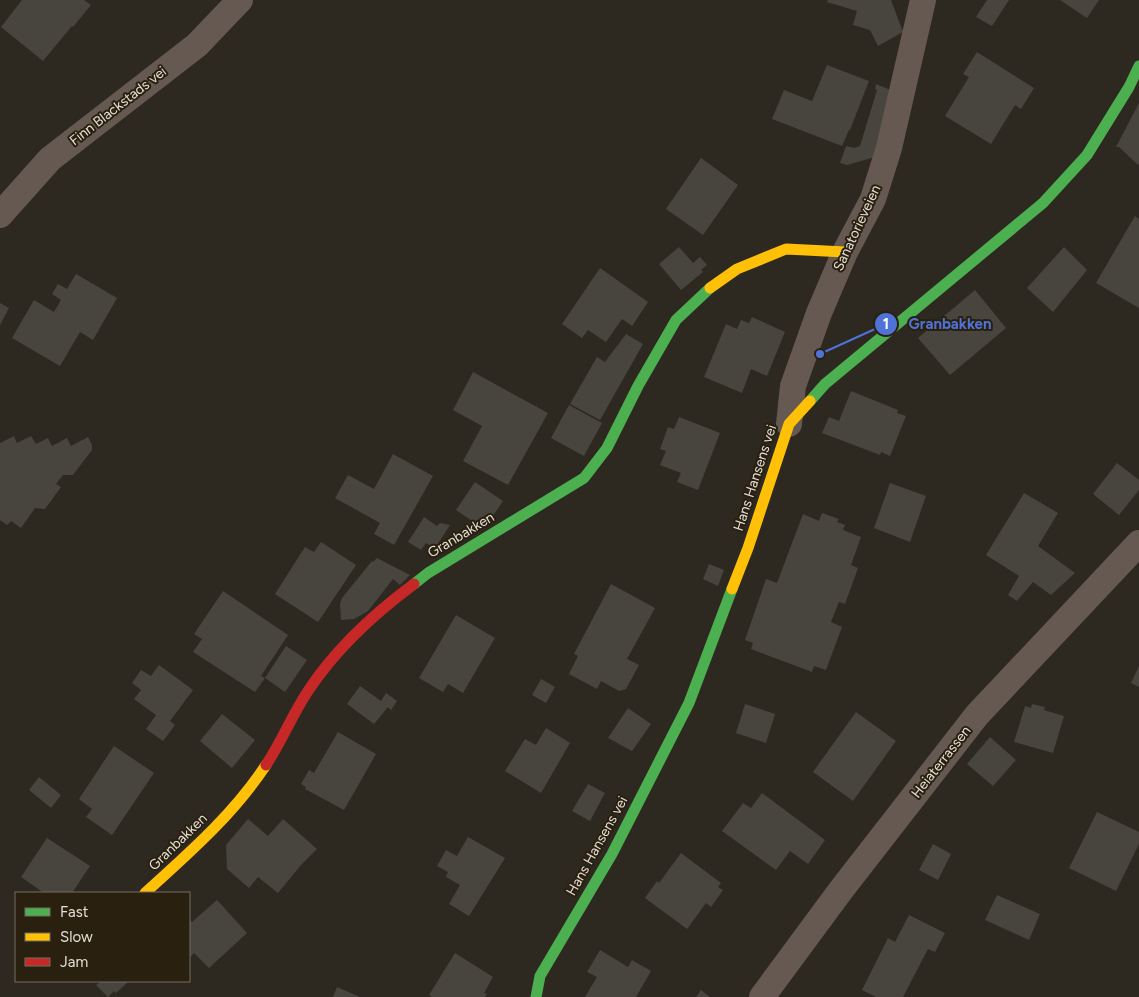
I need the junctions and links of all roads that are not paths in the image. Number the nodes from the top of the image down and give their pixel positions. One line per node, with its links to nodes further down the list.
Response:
1 (240, 0): 4 (street, Finn Blackstads vei)
2 (923, 0): 5 (street, Sanatorieveien)
3 (1139, 66): 6 (main road, Hans Hansens vei)
4 (0, 215)
5 (845, 252): 6 (street, Sanatorieveien); 8 (main road, Granbakken)
6 (788, 424): 9 (main road, Hans Hansens vei)
7 (1139, 543): 10 (street, Heiaterrassen)
8 (146, 892)
9 (536, 997)
10 (762, 997)

